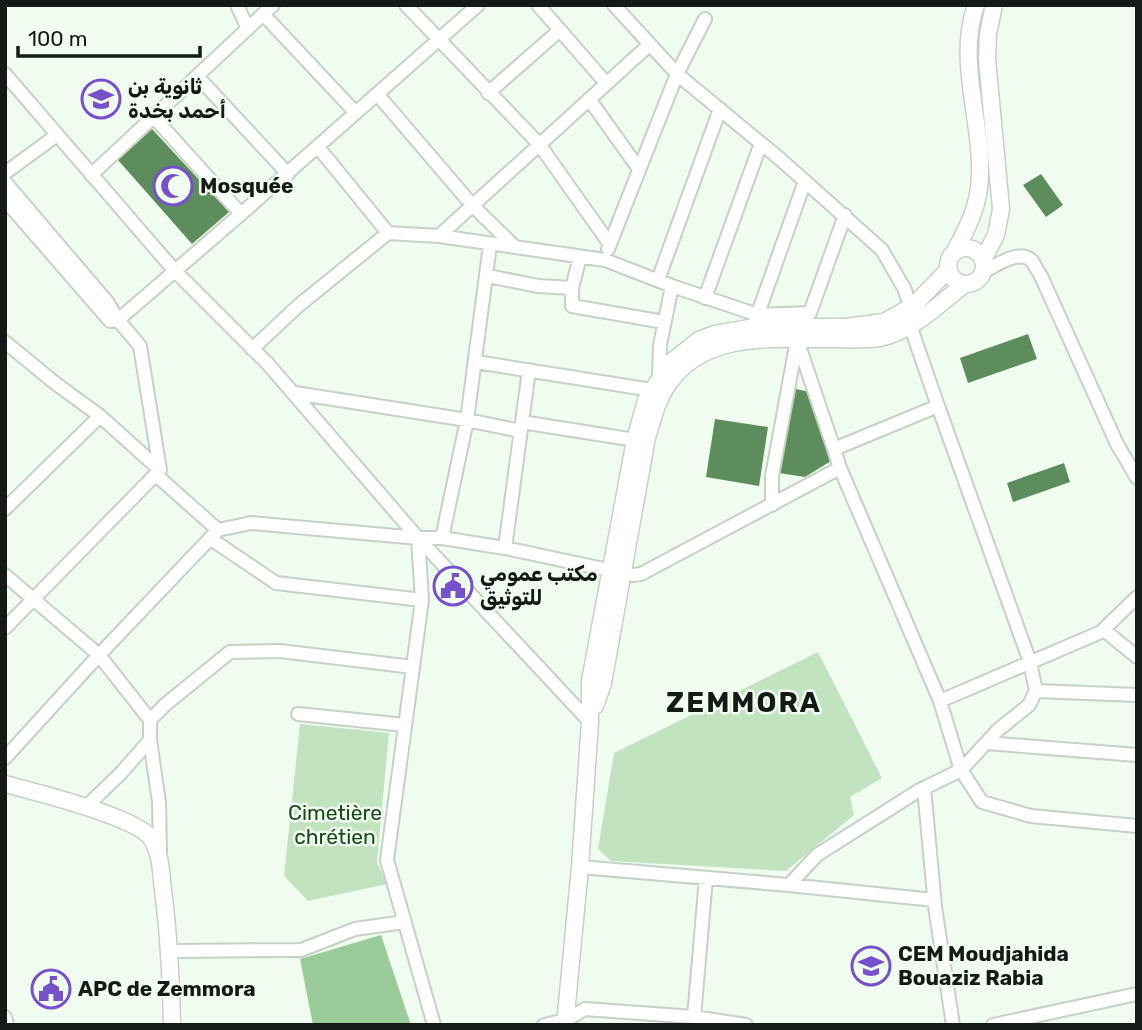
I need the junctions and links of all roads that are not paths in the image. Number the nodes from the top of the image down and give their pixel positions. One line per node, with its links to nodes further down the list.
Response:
1 (237, 5): 10 (street)
2 (406, 5): 12 (street)
3 (478, 5): 12 (street)
4 (538, 5): 11 (street)
5 (614, 5): 13 (street)
6 (976, 5): 43 (main road)
7 (995, 5): 46 (main road)
8 (268, 10): 10 (street); 22 (street)
9 (705, 19): 15 (street)
10 (248, 29): 16 (street)
11 (560, 30): 17 (street); 18 (street)
12 (439, 40): 18 (street); 19 (street)
13 (649, 45): 15 (street); 17 (street)
14 (5, 74): 24 (street)
15 (677, 74): 21 (street); 28 (street)
16 (197, 76): 23 (street); 30 (street)
17 (606, 83): 20 (street)
18 (488, 93): 26 (street)
19 (378, 95): 22 (street); 35 (street)
20 (589, 99): 26 (street); 28 (street)
21 (720, 109): 25 (street); 50 (street)
22 (355, 112): 27 (street)
23 (153, 116): 31 (street); 36 (street)
24 (57, 135): 29 (street); 31 (street)
25 (761, 143): 32 (street); 54 (street)
26 (539, 144): 35 (street); 40 (street)
27 (318, 147): 30 (street); 38 (street)
28 (639, 169): 40 (street)
29 (5, 173)
30 (288, 174): 36 (street)
31 (91, 175): 48 (street)
32 (804, 180): 37 (street); 57 (street)
33 (5, 182): 56 (street)
34 (5, 200): 56 (street)
35 (472, 205): 39 (street); 42 (street)
36 (242, 214): 48 (street)
37 (845, 215): 55 (street); 57 (street)
38 (388, 233): 39 (street); 62 (street)
39 (439, 236): 41 (street)
40 (609, 243): 45 (street)
41 (491, 245): 42 (street); 49 (street)
42 (515, 247): 44 (street)
43 (954, 253): 46 (main road); 47 (main road)
44 (580, 257): 45 (street); 53 (street)
45 (605, 260): 50 (street)
46 (983, 266): 51 (main road); 75 (street)
47 (948, 269): 51 (main road); 55 (main road)
48 (174, 270): 56 (street); 62 (street)
49 (488, 276): 53 (street); 63 (street)
50 (658, 280): 52 (street)
51 (965, 284): 59 (main road)
52 (672, 286): 54 (street); 58 (street)
53 (572, 288): 58 (street)
54 (705, 298): 57 (street)
55 (911, 308): 57 (main road); 59 (street)
56 (118, 320): 74 (street)
57 (755, 321): 65 (main road)
58 (664, 322): 65 (street)
59 (910, 325): 60 (main road); 67 (street)
60 (797, 340): 72 (street); 76 (street); 82 (main road)
61 (5, 342): 68 (street)
62 (252, 349): 66 (street)
63 (476, 362): 64 (street); 69 (street)
64 (529, 370): 65 (street); 70 (street)
65 (655, 384): 71 (main road)
66 (295, 393): 69 (street); 79 (street)
67 (938, 406): 72 (street); 91 (street)
68 (100, 416): 74 (street); 77 (street)
69 (467, 419): 70 (street); 80 (street)
70 (522, 426): 71 (street); 81 (street)
71 (635, 440): 82 (main road)
72 (834, 449): 73 (street)
73 (841, 468): 76 (street); 95 (street)
74 (158, 473): 78 (street); 85 (street)
75 (1137, 478)
76 (772, 505): 82 (street)
77 (5, 509)
78 (214, 535): 79 (street); 86 (street); 89 (street)
79 (418, 538): 80 (street); 86 (street); 98 (street)
80 (442, 538): 81 (street)
81 (505, 548): 82 (street)
82 (616, 571): 98 (main road)
83 (5, 575): 85 (street)
84 (1137, 597): 88 (street)
85 (33, 599): 87 (street); 89 (street)
86 (422, 600): 92 (street)
87 (5, 628)
88 (1104, 630): 90 (street); 91 (street)
89 (99, 655): 97 (street); 103 (street)
90 (1137, 657)
91 (1030, 662): 93 (street); 95 (street)
92 (413, 667): 97 (street); 99 (street)
93 (1036, 691): 94 (street); 101 (street)
94 (1137, 695)
95 (940, 701): 104 (street)
96 (299, 714): 99 (street)
97 (150, 720): 100 (street)
98 (590, 722): 110 (main road)
99 (405, 725): 114 (street)
100 (150, 740): 107 (street); 109 (street)
101 (986, 743): 102 (street); 104 (street)
102 (1137, 755)
103 (5, 758)
104 (961, 770): 106 (street); 108 (street)
105 (5, 784): 107 (main road)
106 (924, 788): 112 (street); 113 (street)
107 (86, 807): 109 (main road)
108 (1137, 826)
109 (160, 862): 115 (main road)
110 (579, 867): 111 (street); 119 (main road)
111 (705, 878): 112 (street); 118 (street)
112 (789, 885): 113 (street)
113 (935, 906): 125 (street)
114 (404, 922): 115 (street); 122 (street)
115 (170, 951): 121 (main road)
116 (1137, 994): 126 (street)
117 (5, 1017): 120 (street)
118 (694, 1017): 119 (street); 124 (street)
119 (565, 1023): 123 (street)
120 (7, 1025)
121 (172, 1025)
122 (434, 1025)
123 (544, 1025)
124 (746, 1025)
125 (953, 1025)
126 (993, 1025)

